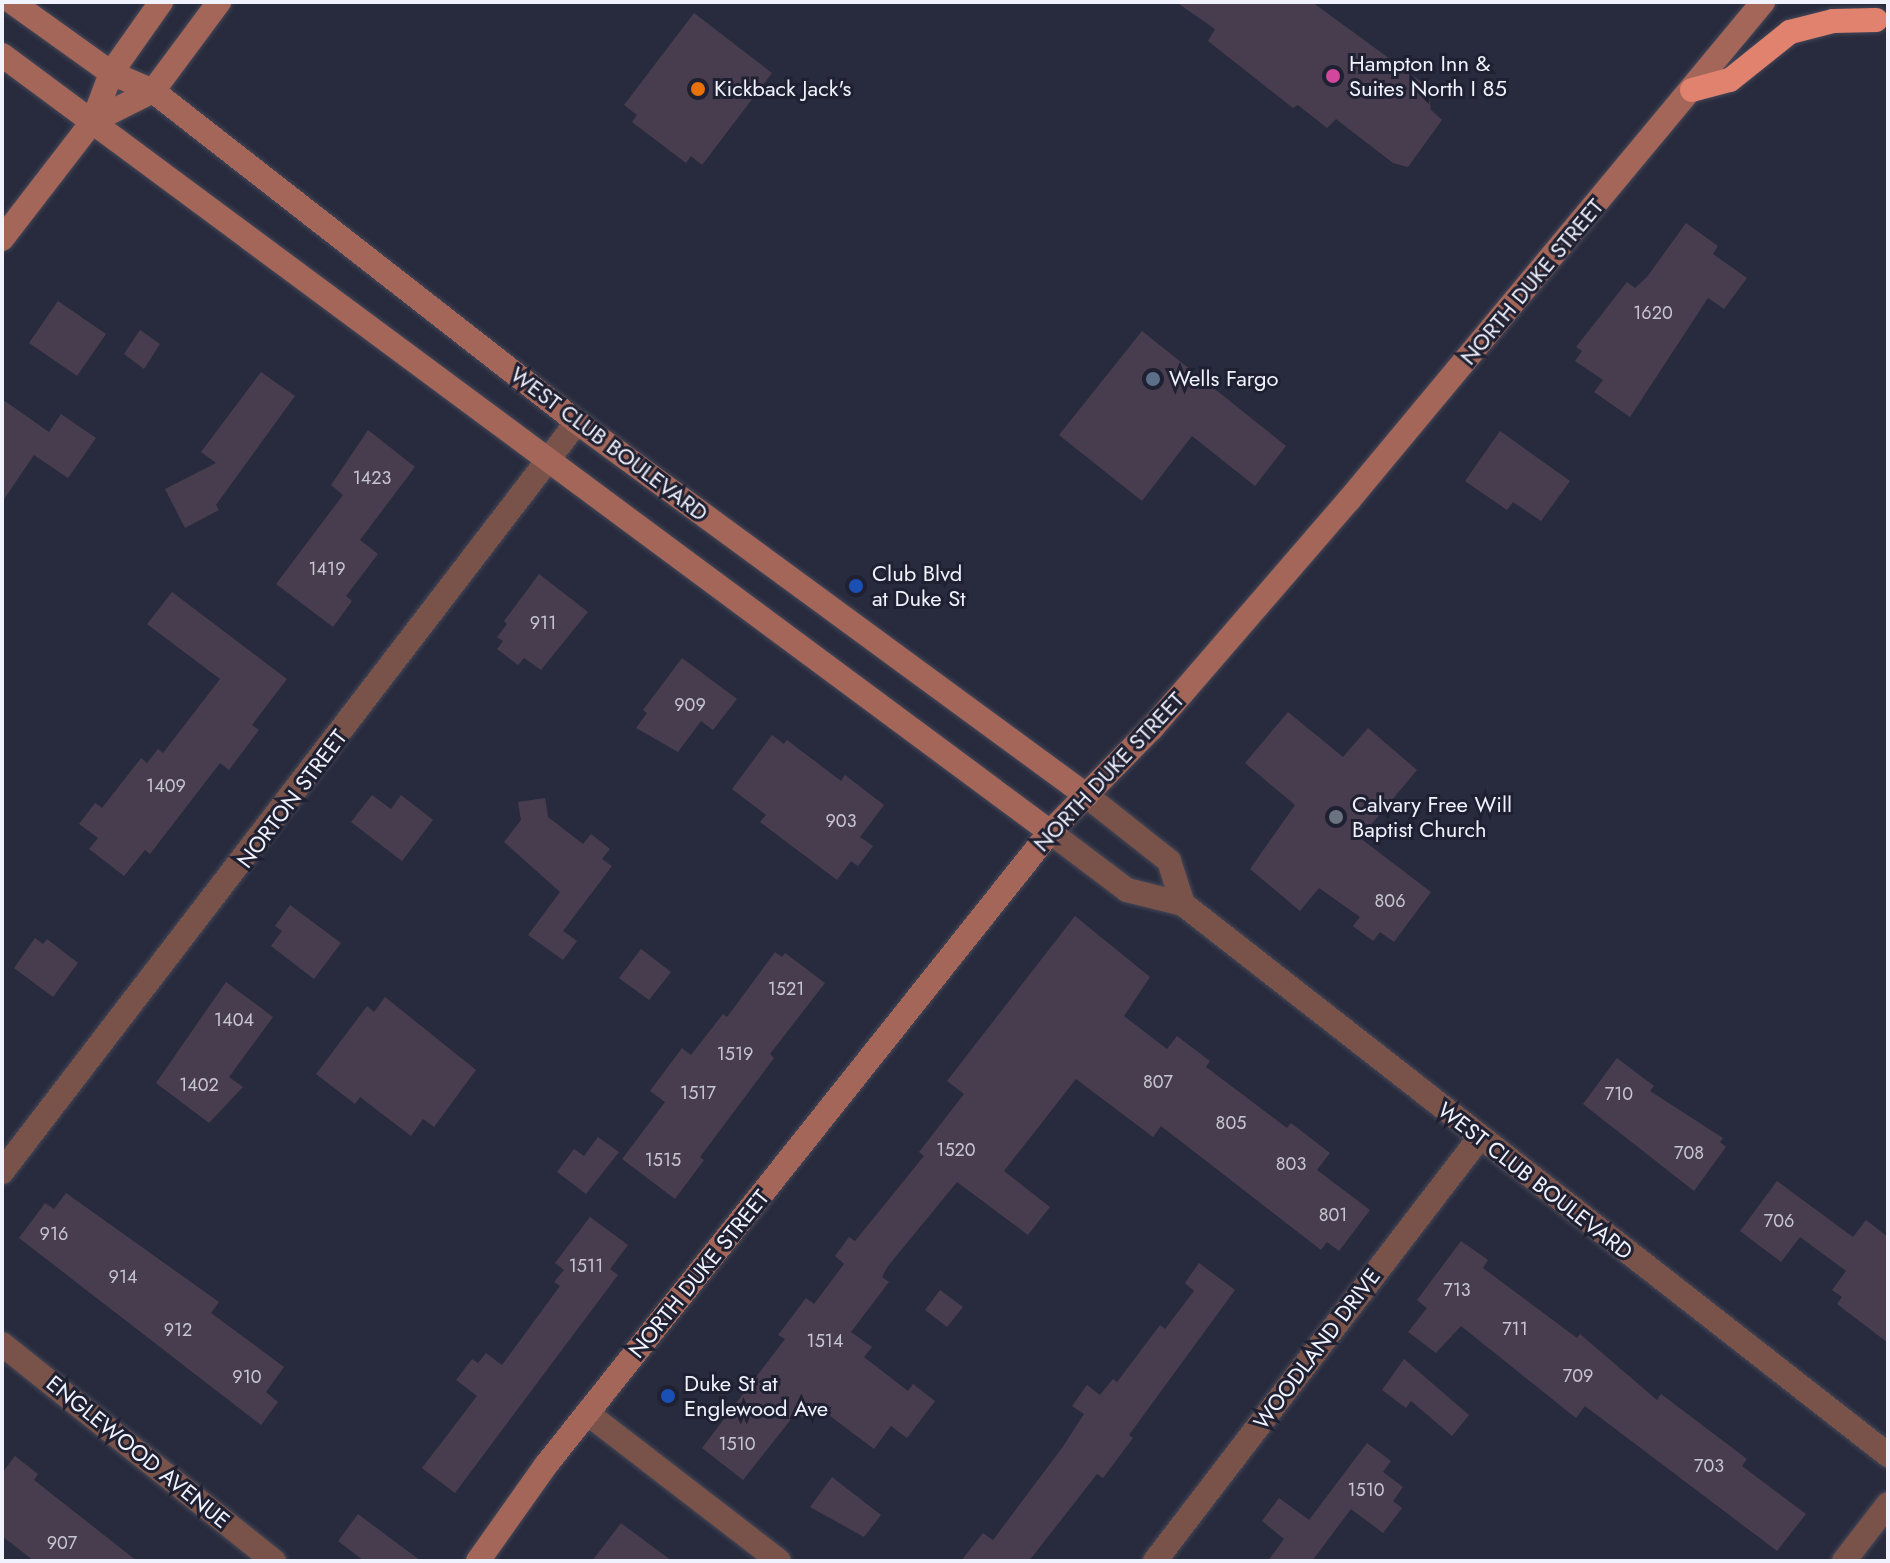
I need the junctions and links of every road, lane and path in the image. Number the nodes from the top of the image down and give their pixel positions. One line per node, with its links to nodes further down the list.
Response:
1 (12, 2): 8 (main road, WEST CLUB BOULEVARD)
2 (161, 2): 8 (main road)
3 (219, 2): 10 (main road)
4 (1763, 2): 9 (main road, NORTH DUKE STREET)
5 (1846, 2): 6 (highway)
6 (1882, 23): 9 (highway)
7 (2, 55): 11 (main road, WEST CLUB BOULEVARD)
8 (111, 73): 10 (main road, WEST CLUB BOULEVARD); 11 (main road)
9 (1692, 90): 15 (main road, NORTH DUKE STREET)
10 (153, 91): 11 (main road); 13 (main road, WEST CLUB BOULEVARD)
11 (93, 121): 12 (main road); 14 (main road, WEST CLUB BOULEVARD)
12 (2, 239)
13 (577, 422): 14 (street, NORTON STREET); 15 (main road, WEST CLUB BOULEVARD)
14 (550, 458): 16 (main road, WEST CLUB BOULEVARD); 19 (street, NORTON STREET)
15 (1087, 796): 16 (main road, NORTH DUKE STREET); 17 (street, WEST CLUB BOULEVARD)
16 (1050, 832): 17 (street, WEST CLUB BOULEVARD); 21 (main road, NORTH DUKE STREET)
17 (1183, 904): 18 (street, WEST CLUB BOULEVARD)
18 (1480, 1137): 22 (street, WEST CLUB BOULEVARD); 27 (street, WOODLAND DRIVE)
19 (2, 1172)
20 (2, 1344): 24 (street, ENGLEWOOD AVENUE)
21 (587, 1413): 25 (main road, NORTH DUKE STREET); 26 (street)
22 (1888, 1455)
23 (1888, 1504): 28 (street)
24 (274, 1561)
25 (478, 1561)
26 (779, 1561)
27 (1155, 1561)
28 (1844, 1561)

